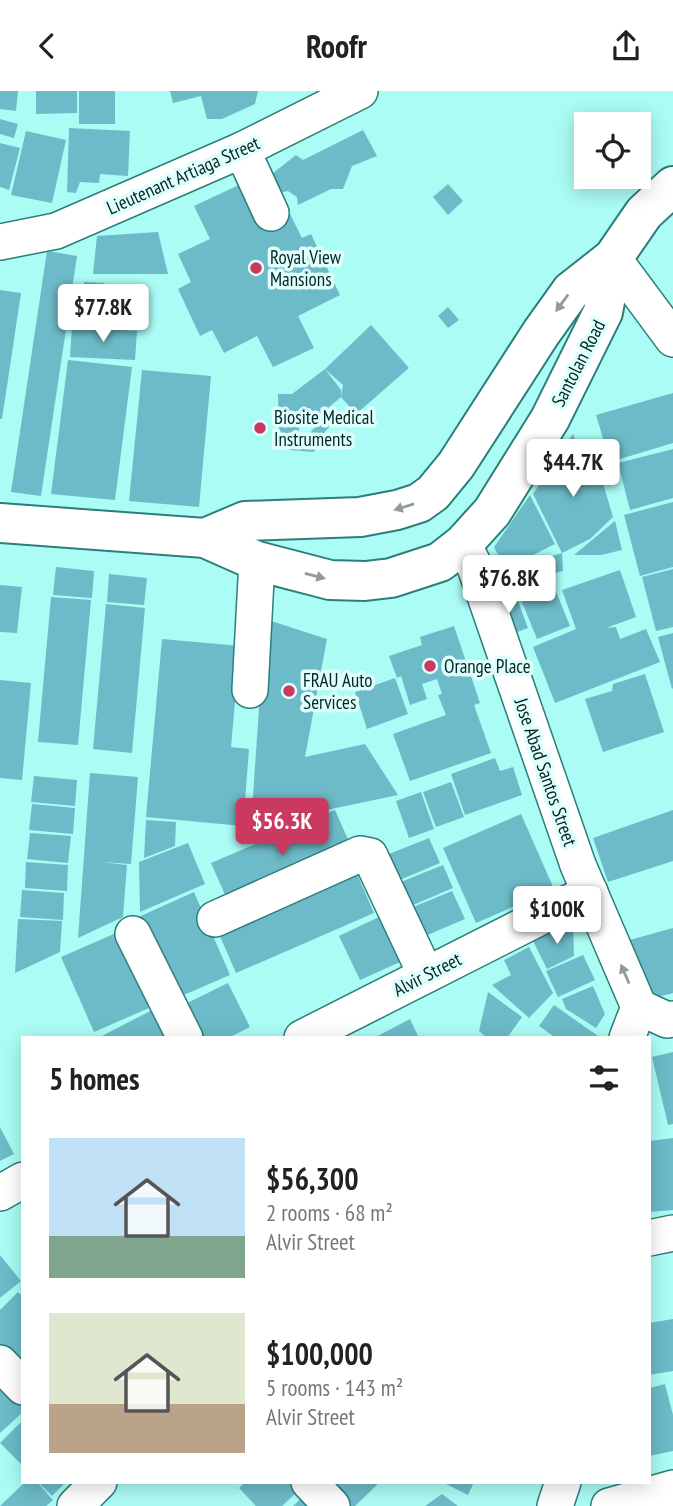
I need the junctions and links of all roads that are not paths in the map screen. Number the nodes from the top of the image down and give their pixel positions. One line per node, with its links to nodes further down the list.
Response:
1 (360, 91): 2 (street, Lieutenant Artiaga Street)
2 (242, 150): 4 (street); 5 (street, Lieutenant Artiaga Street)
3 (673, 185): 6 (main road, Santolan Road)
4 (271, 213)
5 (0, 242)
6 (613, 258): 7 (street); 9 (main road, Santolan Road, one-way to 9); 10 (main road, Santolan Road)
7 (673, 339)
8 (0, 523): 9 (main road, Santolan Road)
9 (205, 538): 11 (main road, Santolan Road)
10 (463, 544): 11 (main road, Santolan Road, one-way to 10); 13 (street, Jose Abad Santos Street)
11 (257, 561): 12 (street)
12 (250, 690)
13 (590, 892): 16 (street, Alvir Street); 18 (street, Jose Abad Santos Street, one-way to 13)
14 (215, 919): 16 (street)
15 (133, 934): 19 (street)
16 (426, 975): 20 (street, Alvir Street)
17 (673, 1019): 18 (street)
18 (633, 1023)
19 (184, 1036)
20 (306, 1036)
21 (21, 1181): 22 (street)
22 (0, 1193)
23 (673, 1233): 24 (street)
24 (651, 1238)
25 (0, 1363): 26 (street)
26 (21, 1385)
27 (97, 1484): 31 (street)
28 (311, 1484): 32 (street)
29 (562, 1484): 33 (street)
30 (673, 1488): 34 (street)
31 (75, 1506)
32 (332, 1506)
33 (555, 1506)
34 (610, 1506)

